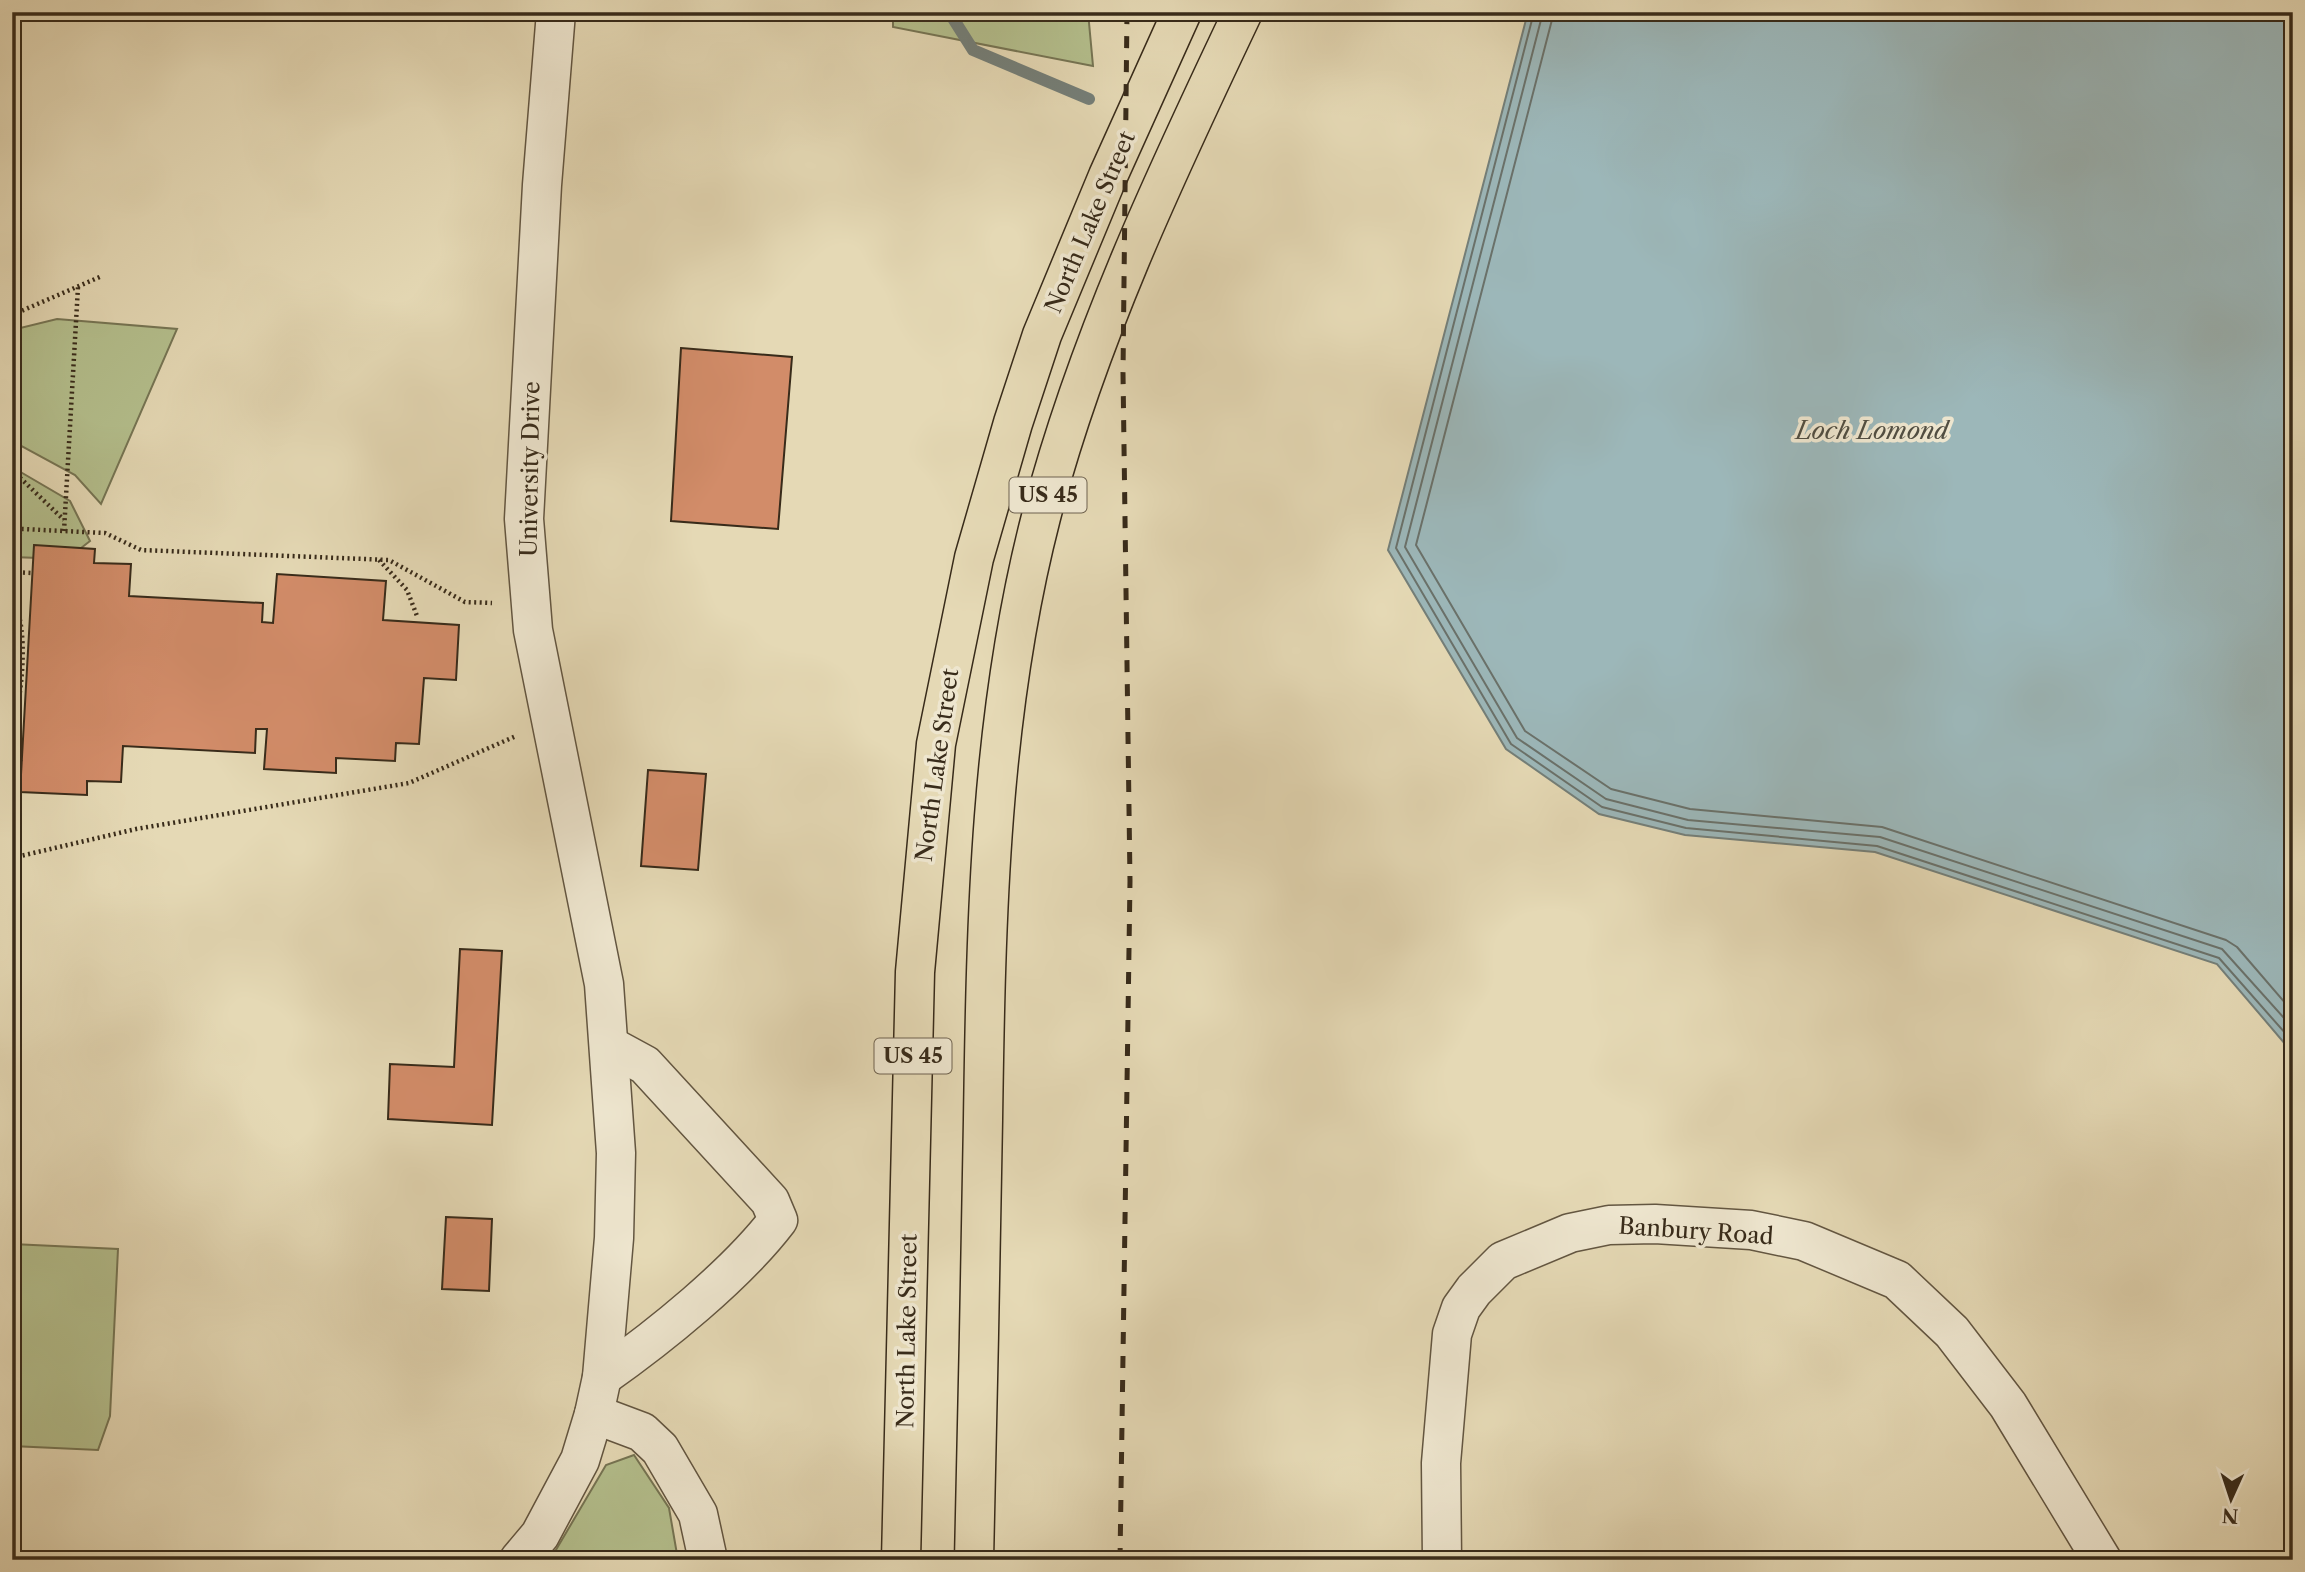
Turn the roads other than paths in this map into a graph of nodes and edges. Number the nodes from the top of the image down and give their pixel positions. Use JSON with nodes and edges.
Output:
{"nodes":[{"id":1,"x":556,"y":12,"type":"edge"},
{"id":2,"x":1182,"y":12,"type":"edge"},
{"id":3,"x":1243,"y":12,"type":"edge"},
{"id":4,"x":610,"y":1046,"type":"junction"},
{"id":5,"x":602,"y":1377,"type":"junction"},
{"id":6,"x":594,"y":1414,"type":"junction"},
{"id":7,"x":519,"y":1560,"type":"edge"},
{"id":8,"x":708,"y":1560,"type":"edge"},
{"id":9,"x":901,"y":1560,"type":"edge"},
{"id":10,"x":974,"y":1560,"type":"edge"},
{"id":11,"x":1442,"y":1560,"type":"edge"},
{"id":12,"x":2102,"y":1560,"type":"edge"}],
"edges":[{"from":1,"to":4,"type":"street","name":"University Drive"},
{"from":2,"to":9,"type":"main road","name":"North Lake Street","number":"US 45"},
{"from":3,"to":10,"type":"main road","number":"US 45"},
{"from":4,"to":5,"type":"street","name":"University Drive"},
{"from":4,"to":5,"type":"street"},
{"from":5,"to":6,"type":"street","name":"University Drive"},
{"from":6,"to":7,"type":"street","name":"University Drive"},
{"from":6,"to":8,"type":"street"},
{"from":11,"to":12,"type":"street","name":"Banbury Road"}]}
